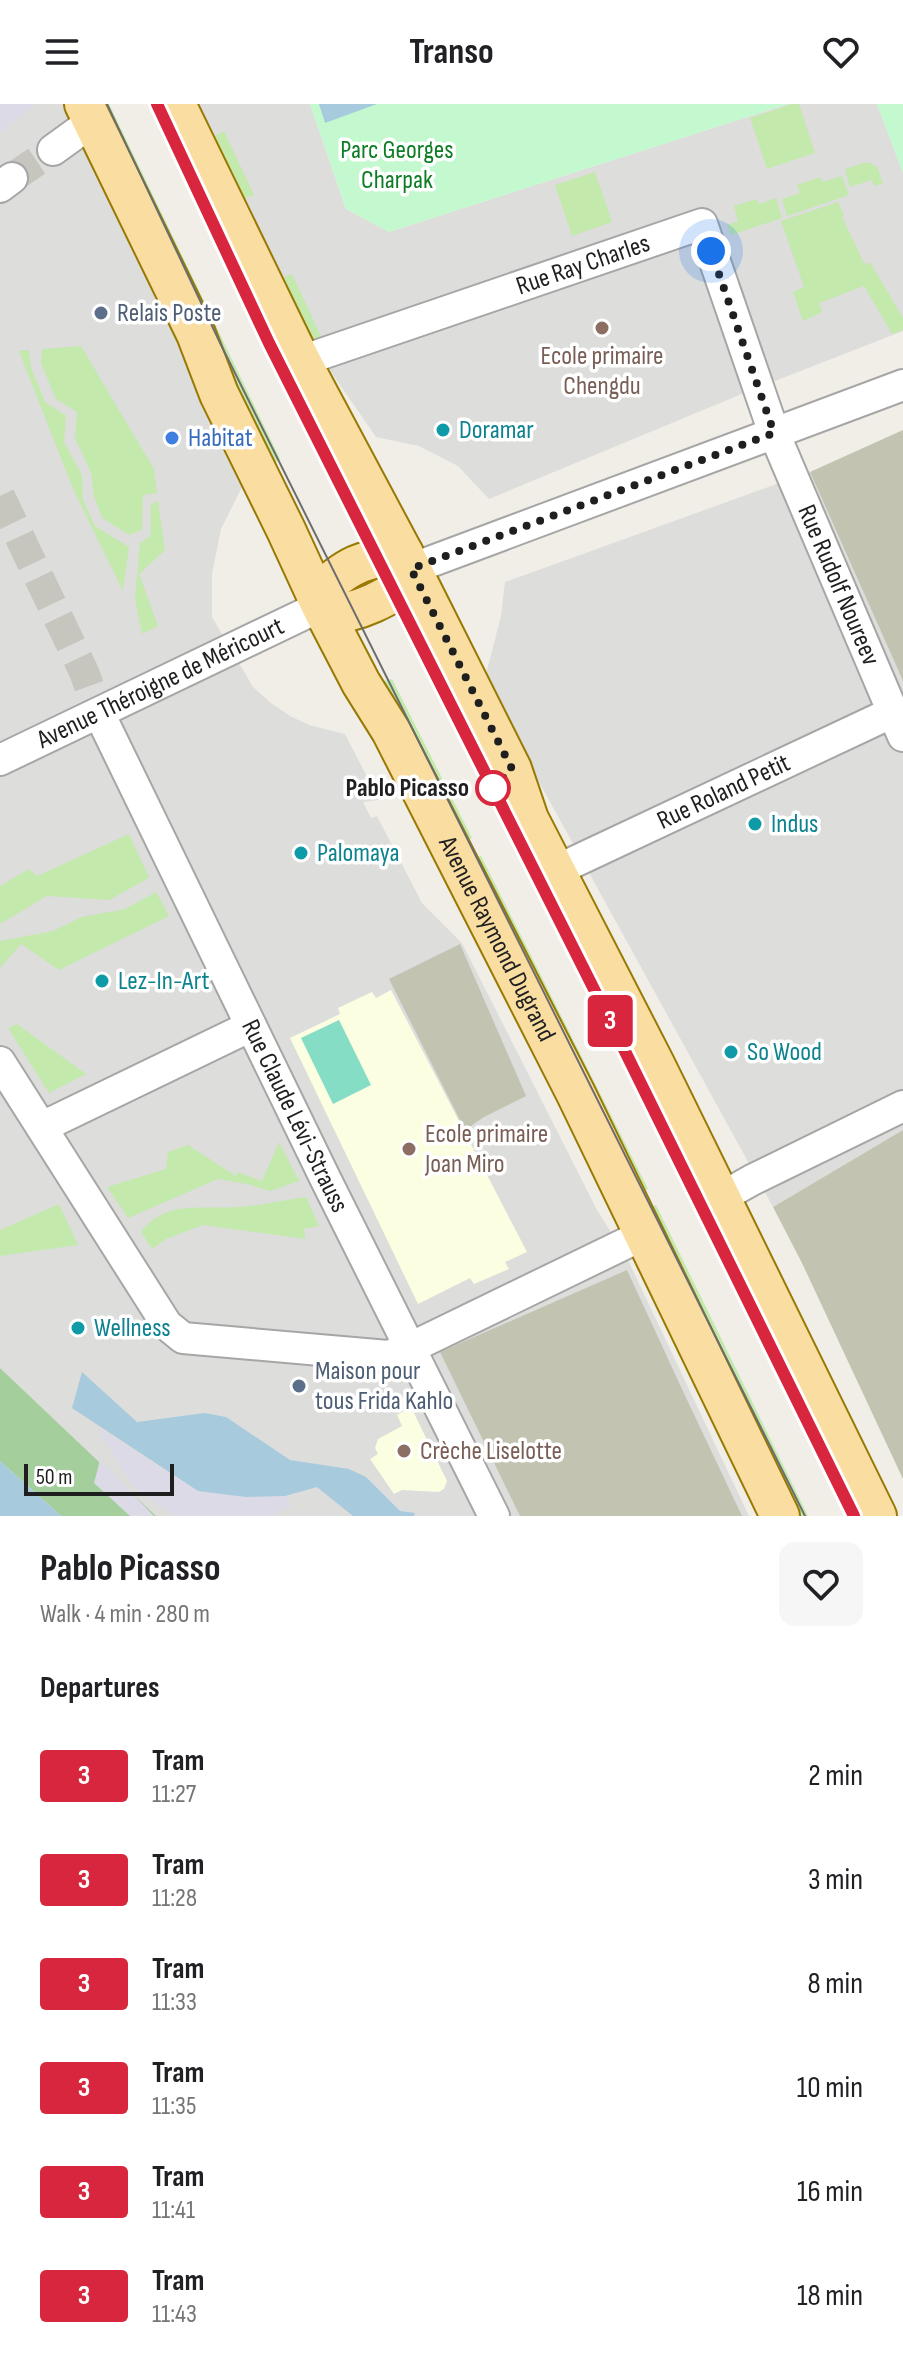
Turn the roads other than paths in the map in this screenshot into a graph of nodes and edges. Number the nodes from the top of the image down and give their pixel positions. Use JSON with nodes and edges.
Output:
{"nodes":[{"id":1,"x":176,"y":104,"type":"edge"},
{"id":2,"x":88,"y":112,"type":"edge"},
{"id":3,"x":53,"y":150,"type":"tunnel mouth"},
{"id":4,"x":301,"y":361,"type":"junction"},
{"id":5,"x":903,"y":385,"type":"edge"},
{"id":6,"x":774,"y":433,"type":"junction"},
{"id":7,"x":410,"y":567,"type":"junction"},
{"id":8,"x":321,"y":605,"type":"junction"},
{"id":9,"x":99,"y":713,"type":"junction"},
{"id":10,"x":897,"y":724,"type":"edge"},
{"id":11,"x":0,"y":760,"type":"edge"},
{"id":12,"x":557,"y":870,"type":"junction"},
{"id":13,"x":251,"y":1026,"type":"junction"},
{"id":14,"x":0,"y":1062,"type":"edge"},
{"id":15,"x":903,"y":1106,"type":"edge"},
{"id":16,"x":42,"y":1127,"type":"junction"},
{"id":17,"x":720,"y":1198,"type":"junction"},
{"id":18,"x":645,"y":1234,"type":"junction"},
{"id":19,"x":410,"y":1348,"type":"junction"},
{"id":20,"x":494,"y":1516,"type":"edge"},
{"id":21,"x":780,"y":1516,"type":"edge"},
{"id":22,"x":877,"y":1516,"type":"edge"}],
"edges":[{"from":1,"to":4,"type":"main road"},
{"from":2,"to":3,"type":"street"},
{"from":2,"to":8,"type":"main road","name":"Avenue Raymond Dugrand"},
{"from":4,"to":6,"type":"street","name":"Rue Ray Charles"},
{"from":4,"to":7,"type":"main road"},
{"from":5,"to":6,"type":"street"},
{"from":6,"to":7,"type":"street"},
{"from":6,"to":10,"type":"street","name":"Rue Rudolf Noureev"},
{"from":7,"to":8,"type":"main road"},
{"from":7,"to":12,"type":"main road"},
{"from":8,"to":9,"type":"street","name":"Avenue Théroigne de Méricourt"},
{"from":8,"to":18,"type":"main road","name":"Avenue Raymond Dugrand"},
{"from":9,"to":11,"type":"street","name":"Avenue Théroigne de Méricourt"},
{"from":9,"to":13,"type":"street","name":"Rue Claude Lévi-Strauss"},
{"from":10,"to":12,"type":"street","name":"Rue Roland Petit"},
{"from":12,"to":17,"type":"main road"},
{"from":13,"to":16,"type":"street"},
{"from":13,"to":19,"type":"street","name":"Rue Claude Lévi-Strauss"},
{"from":14,"to":16,"type":"street"},
{"from":15,"to":17,"type":"street"},
{"from":16,"to":19,"type":"street"},
{"from":17,"to":22,"type":"main road"},
{"from":18,"to":19,"type":"street"},
{"from":18,"to":21,"type":"main road","name":"Avenue Raymond Dugrand"},
{"from":19,"to":20,"type":"street","name":"Rue Claude Lévi-Strauss"}]}
